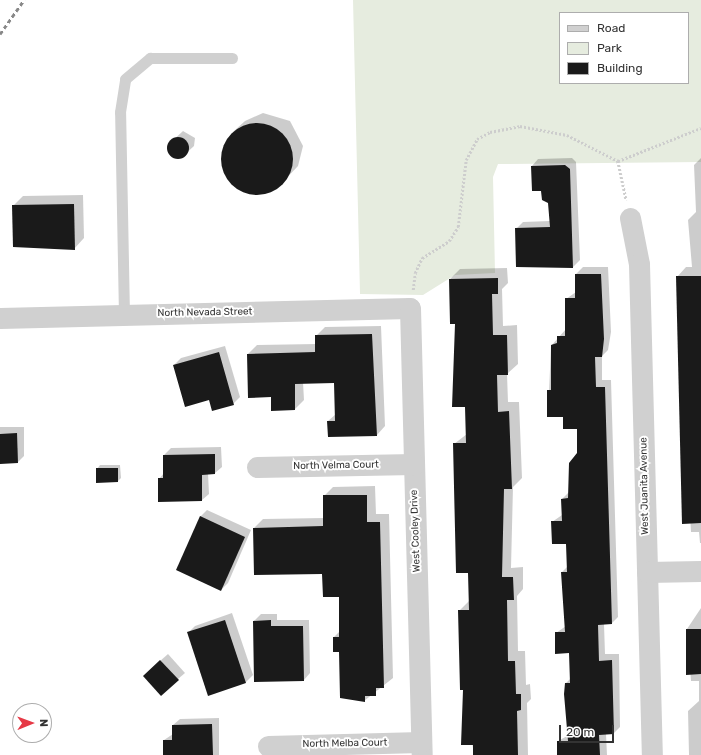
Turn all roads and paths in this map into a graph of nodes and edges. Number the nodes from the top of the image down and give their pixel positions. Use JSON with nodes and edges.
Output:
{"nodes":[{"id":1,"x":232,"y":58,"type":"dead end"},
{"id":2,"x":701,"y":128,"type":"edge"},
{"id":3,"x":618,"y":161,"type":"junction"},
{"id":4,"x":630,"y":218,"type":"joint"},
{"id":5,"x":410,"y":308,"type":"junction"},
{"id":6,"x":124,"y":315,"type":"junction"},
{"id":7,"x":0,"y":318,"type":"edge"},
{"id":8,"x":414,"y":464,"type":"junction"},
{"id":9,"x":257,"y":467,"type":"dead end"},
{"id":10,"x":701,"y":571,"type":"edge"},
{"id":11,"x":647,"y":572,"type":"junction"},
{"id":12,"x":268,"y":746,"type":"dead end"},
{"id":13,"x":422,"y":749,"type":"edge"},
{"id":14,"x":652,"y":755,"type":"edge"}],
"edges":[{"from":1,"to":6,"type":"lane"},
{"from":2,"to":3,"type":"path"},
{"from":3,"to":4,"type":"path"},
{"from":3,"to":5,"type":"path"},
{"from":4,"to":11,"type":"street","name":"West Juanita Avenue"},
{"from":5,"to":6,"type":"street","name":"North Nevada Street"},
{"from":5,"to":8,"type":"street","name":"West Cooley Drive"},
{"from":6,"to":7,"type":"street","name":"North Nevada Street"},
{"from":8,"to":9,"type":"street","name":"North Velma Court"},
{"from":8,"to":13,"type":"street","name":"West Cooley Drive"},
{"from":10,"to":11,"type":"street"},
{"from":11,"to":14,"type":"street","name":"West Juanita Avenue"},
{"from":12,"to":13,"type":"street","name":"North Melba Court"}]}
